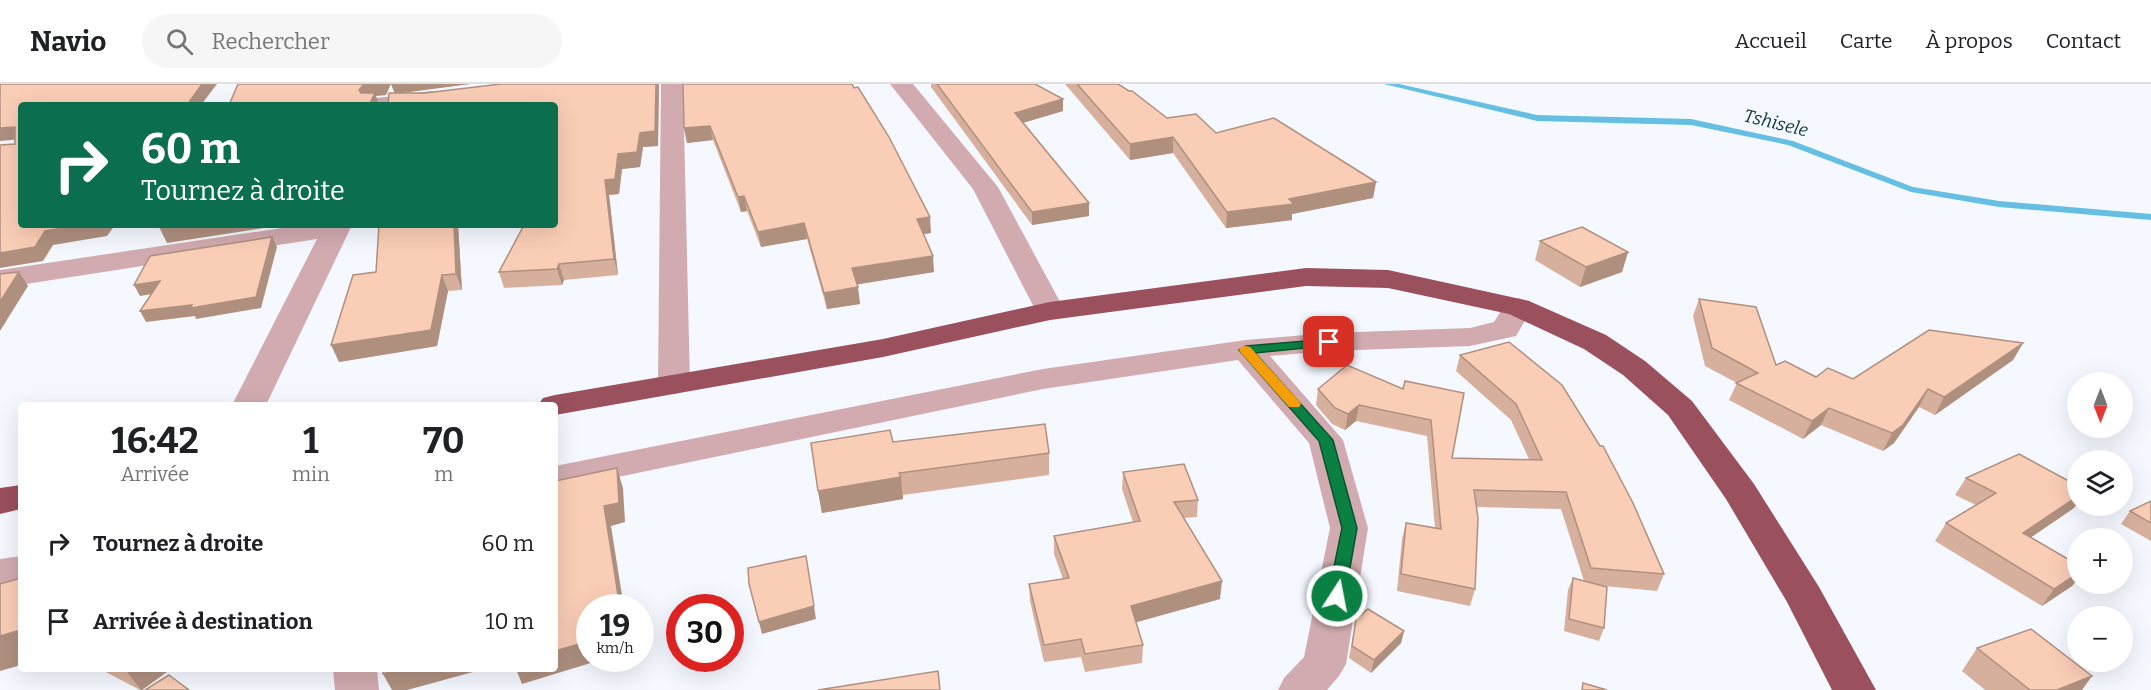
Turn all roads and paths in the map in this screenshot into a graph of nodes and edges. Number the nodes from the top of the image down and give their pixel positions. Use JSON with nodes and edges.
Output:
{"nodes":[{"id":1,"x":672,"y":84,"type":"edge"},
{"id":2,"x":902,"y":84,"type":"edge"},
{"id":3,"x":450,"y":96,"type":"edge"},
{"id":4,"x":405,"y":102,"type":"edge"},
{"id":5,"x":331,"y":228,"type":"edge"},
{"id":6,"x":337,"y":228,"type":"edge"},
{"id":7,"x":0,"y":279,"type":"edge"},
{"id":8,"x":1518,"y":307,"type":"junction"},
{"id":9,"x":1050,"y":311,"type":"junction"},
{"id":10,"x":1246,"y":350,"type":"junction"},
{"id":11,"x":674,"y":384,"type":"junction"},
{"id":12,"x":250,"y":402,"type":"edge"},
{"id":13,"x":558,"y":404,"type":"edge"},
{"id":14,"x":558,"y":477,"type":"edge"},
{"id":15,"x":18,"y":498,"type":"edge"},
{"id":16,"x":0,"y":501,"type":"edge"},
{"id":17,"x":18,"y":570,"type":"edge"},
{"id":18,"x":0,"y":573,"type":"edge"},
{"id":19,"x":355,"y":672,"type":"edge"},
{"id":20,"x":357,"y":690,"type":"edge"},
{"id":21,"x":1300,"y":690,"type":"edge"},
{"id":22,"x":1854,"y":690,"type":"edge"}],
"edges":[{"from":1,"to":11,"type":"street"},
{"from":2,"to":9,"type":"street"},
{"from":3,"to":4,"type":"street"},
{"from":5,"to":7,"type":"street"},
{"from":6,"to":12,"type":"street"},
{"from":8,"to":9,"type":"highway"},
{"from":8,"to":10,"type":"street"},
{"from":8,"to":22,"type":"highway"},
{"from":9,"to":11,"type":"highway"},
{"from":10,"to":14,"type":"street"},
{"from":10,"to":21,"type":"street"},
{"from":11,"to":13,"type":"highway"},
{"from":15,"to":16,"type":"highway"},
{"from":17,"to":18,"type":"street"},
{"from":19,"to":20,"type":"street"}]}
